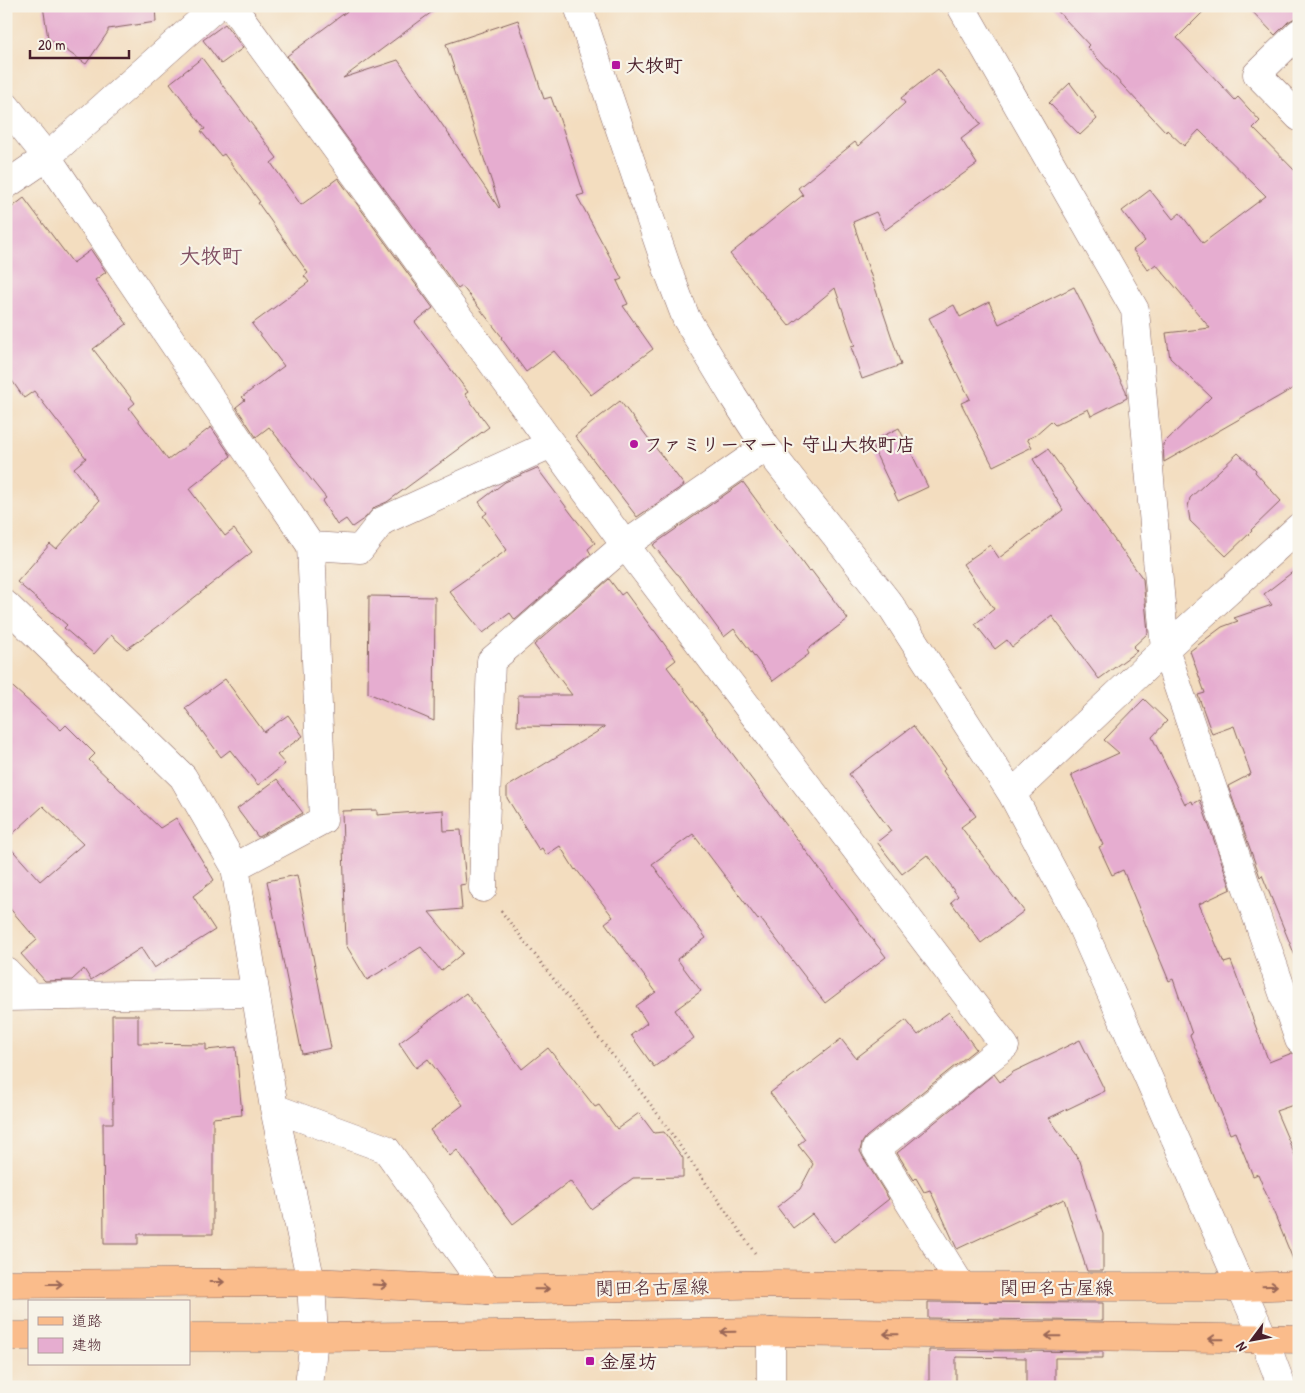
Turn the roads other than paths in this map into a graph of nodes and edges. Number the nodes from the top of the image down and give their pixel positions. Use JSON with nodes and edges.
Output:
{"nodes":[{"id":1,"x":217,"y":6,"type":"edge"},
{"id":2,"x":232,"y":6,"type":"edge"},
{"id":3,"x":578,"y":6,"type":"edge"},
{"id":4,"x":962,"y":8,"type":"dead end"},
{"id":5,"x":1299,"y":34,"type":"edge"},
{"id":6,"x":6,"y":106,"type":"edge"},
{"id":7,"x":1299,"y":117,"type":"edge"},
{"id":8,"x":47,"y":157,"type":"junction"},
{"id":9,"x":6,"y":185,"type":"edge"},
{"id":10,"x":551,"y":444,"type":"junction"},
{"id":11,"x":766,"y":447,"type":"junction"},
{"id":12,"x":1298,"y":530,"type":"edge"},
{"id":13,"x":625,"y":545,"type":"junction"},
{"id":14,"x":311,"y":546,"type":"junction"},
{"id":15,"x":6,"y":605,"type":"edge"},
{"id":16,"x":1165,"y":649,"type":"junction"},
{"id":17,"x":1012,"y":794,"type":"junction"},
{"id":18,"x":235,"y":867,"type":"junction"},
{"id":19,"x":483,"y":888,"type":"road end"},
{"id":20,"x":6,"y":971,"type":"edge"},
{"id":21,"x":255,"y":992,"type":"junction"},
{"id":22,"x":18,"y":996,"type":"edge"},
{"id":23,"x":1299,"y":1040,"type":"edge"},
{"id":24,"x":274,"y":1108,"type":"junction"},
{"id":25,"x":311,"y":1282,"type":"junction"},
{"id":26,"x":6,"y":1284,"type":"edge"},
{"id":27,"x":1299,"y":1285,"type":"edge"},
{"id":28,"x":962,"y":1287,"type":"junction"},
{"id":29,"x":1242,"y":1287,"type":"junction"},
{"id":30,"x":487,"y":1290,"type":"junction"},
{"id":31,"x":771,"y":1332,"type":"junction"},
{"id":32,"x":6,"y":1336,"type":"edge"},
{"id":33,"x":28,"y":1336,"type":"edge"},
{"id":34,"x":190,"y":1337,"type":"edge"},
{"id":35,"x":314,"y":1337,"type":"junction"},
{"id":36,"x":1299,"y":1339,"type":"edge"},
{"id":37,"x":1264,"y":1340,"type":"junction"},
{"id":38,"x":309,"y":1387,"type":"edge"},
{"id":39,"x":771,"y":1387,"type":"edge"},
{"id":40,"x":1282,"y":1387,"type":"edge"}],
"edges":[{"from":1,"to":8,"type":"street"},
{"from":2,"to":10,"type":"street"},
{"from":3,"to":11,"type":"street"},
{"from":4,"to":16,"type":"street"},
{"from":5,"to":7,"type":"street"},
{"from":6,"to":8,"type":"street"},
{"from":8,"to":9,"type":"street"},
{"from":8,"to":14,"type":"street"},
{"from":10,"to":13,"type":"street"},
{"from":10,"to":14,"type":"street"},
{"from":11,"to":13,"type":"street"},
{"from":11,"to":17,"type":"street"},
{"from":12,"to":16,"type":"street"},
{"from":13,"to":19,"type":"street"},
{"from":13,"to":28,"type":"street"},
{"from":14,"to":18,"type":"street"},
{"from":15,"to":18,"type":"street"},
{"from":16,"to":17,"type":"street"},
{"from":16,"to":23,"type":"street"},
{"from":17,"to":29,"type":"street"},
{"from":18,"to":21,"type":"street"},
{"from":20,"to":22,"type":"street"},
{"from":21,"to":22,"type":"street"},
{"from":21,"to":24,"type":"street"},
{"from":24,"to":25,"type":"street"},
{"from":24,"to":30,"type":"street"},
{"from":26,"to":25,"type":"main road","name":"関田名古屋線","one_way":true},
{"from":25,"to":30,"type":"main road","name":"関田名古屋線","one_way":true},
{"from":25,"to":35,"type":"street"},
{"from":29,"to":27,"type":"main road","name":"関田名古屋線","one_way":true},
{"from":28,"to":29,"type":"main road","name":"関田名古屋線"},
{"from":30,"to":28,"type":"main road","name":"関田名古屋線","one_way":true},
{"from":29,"to":37,"type":"street"},
{"from":31,"to":35,"type":"main road","one_way":true},
{"from":37,"to":31,"type":"main road","one_way":true},
{"from":31,"to":39,"type":"street"},
{"from":32,"to":33,"type":"main road"},
{"from":34,"to":35,"type":"main road"},
{"from":35,"to":38,"type":"street"},
{"from":36,"to":37,"type":"main road"},
{"from":37,"to":40,"type":"street"}]}
